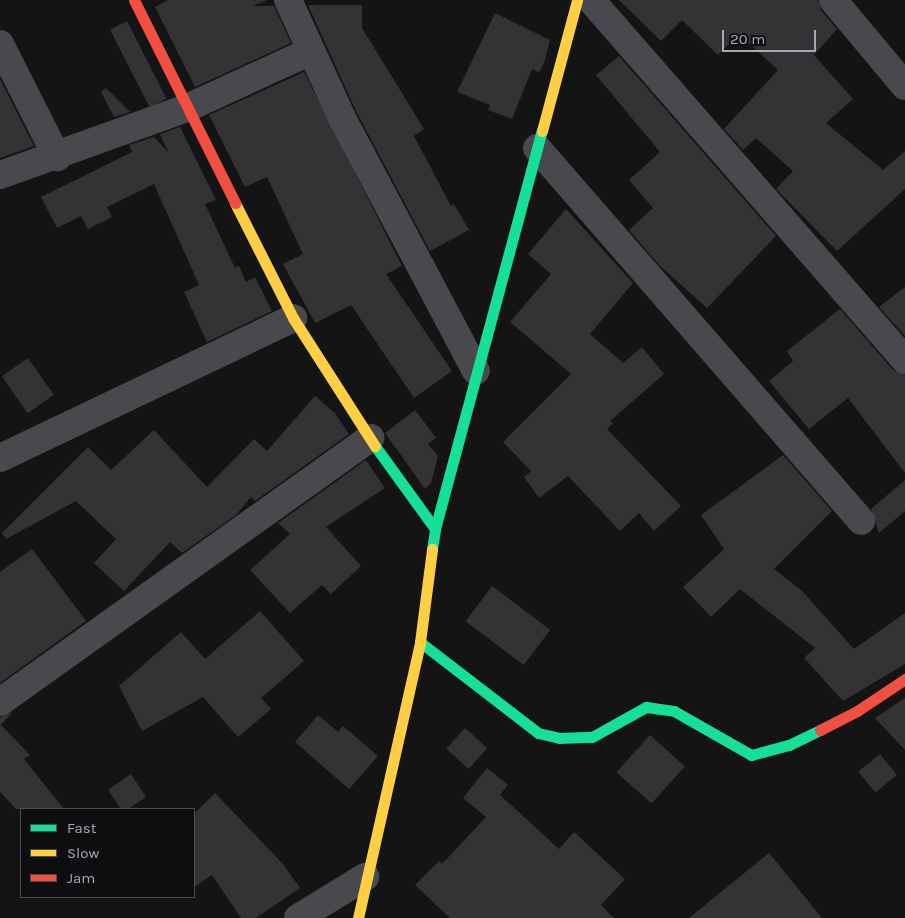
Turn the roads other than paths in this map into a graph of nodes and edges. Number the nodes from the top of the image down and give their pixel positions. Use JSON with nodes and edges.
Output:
{"nodes":[{"id":1,"x":134,"y":0,"type":"edge"},
{"id":2,"x":288,"y":0,"type":"edge"},
{"id":3,"x":577,"y":0,"type":"edge"},
{"id":4,"x":591,"y":0,"type":"edge"},
{"id":5,"x":833,"y":0,"type":"edge"},
{"id":6,"x":0,"y":44,"type":"edge"},
{"id":7,"x":311,"y":51,"type":"junction"},
{"id":8,"x":905,"y":86,"type":"edge"},
{"id":9,"x":187,"y":108,"type":"junction"},
{"id":10,"x":537,"y":148,"type":"junction"},
{"id":11,"x":57,"y":156,"type":"junction"},
{"id":12,"x":0,"y":176,"type":"edge"},
{"id":13,"x":293,"y":318,"type":"junction"},
{"id":14,"x":905,"y":360,"type":"edge"},
{"id":15,"x":476,"y":371,"type":"junction"},
{"id":16,"x":370,"y":438,"type":"junction"},
{"id":17,"x":0,"y":458,"type":"edge"},
{"id":18,"x":861,"y":521,"type":"dead end"},
{"id":19,"x":435,"y":529,"type":"junction"},
{"id":20,"x":420,"y":642,"type":"junction"},
{"id":21,"x":905,"y":679,"type":"edge"},
{"id":22,"x":0,"y":702,"type":"edge"},
{"id":23,"x":365,"y":878,"type":"junction"},
{"id":24,"x":298,"y":918,"type":"edge"},
{"id":25,"x":358,"y":918,"type":"edge"}],
"edges":[{"from":1,"to":9,"type":"street"},
{"from":2,"to":7,"type":"street"},
{"from":3,"to":10,"type":"street"},
{"from":4,"to":14,"type":"street"},
{"from":5,"to":8,"type":"street"},
{"from":6,"to":11,"type":"street"},
{"from":7,"to":9,"type":"street"},
{"from":7,"to":15,"type":"street"},
{"from":9,"to":11,"type":"street"},
{"from":9,"to":13,"type":"street"},
{"from":10,"to":15,"type":"street"},
{"from":10,"to":18,"type":"street"},
{"from":11,"to":12,"type":"street"},
{"from":13,"to":16,"type":"street"},
{"from":13,"to":17,"type":"street"},
{"from":15,"to":19,"type":"street"},
{"from":16,"to":19,"type":"street"},
{"from":16,"to":22,"type":"street"},
{"from":19,"to":20,"type":"street"},
{"from":20,"to":21,"type":"street"},
{"from":20,"to":23,"type":"street"},
{"from":23,"to":24,"type":"street"},
{"from":23,"to":25,"type":"street"}]}
